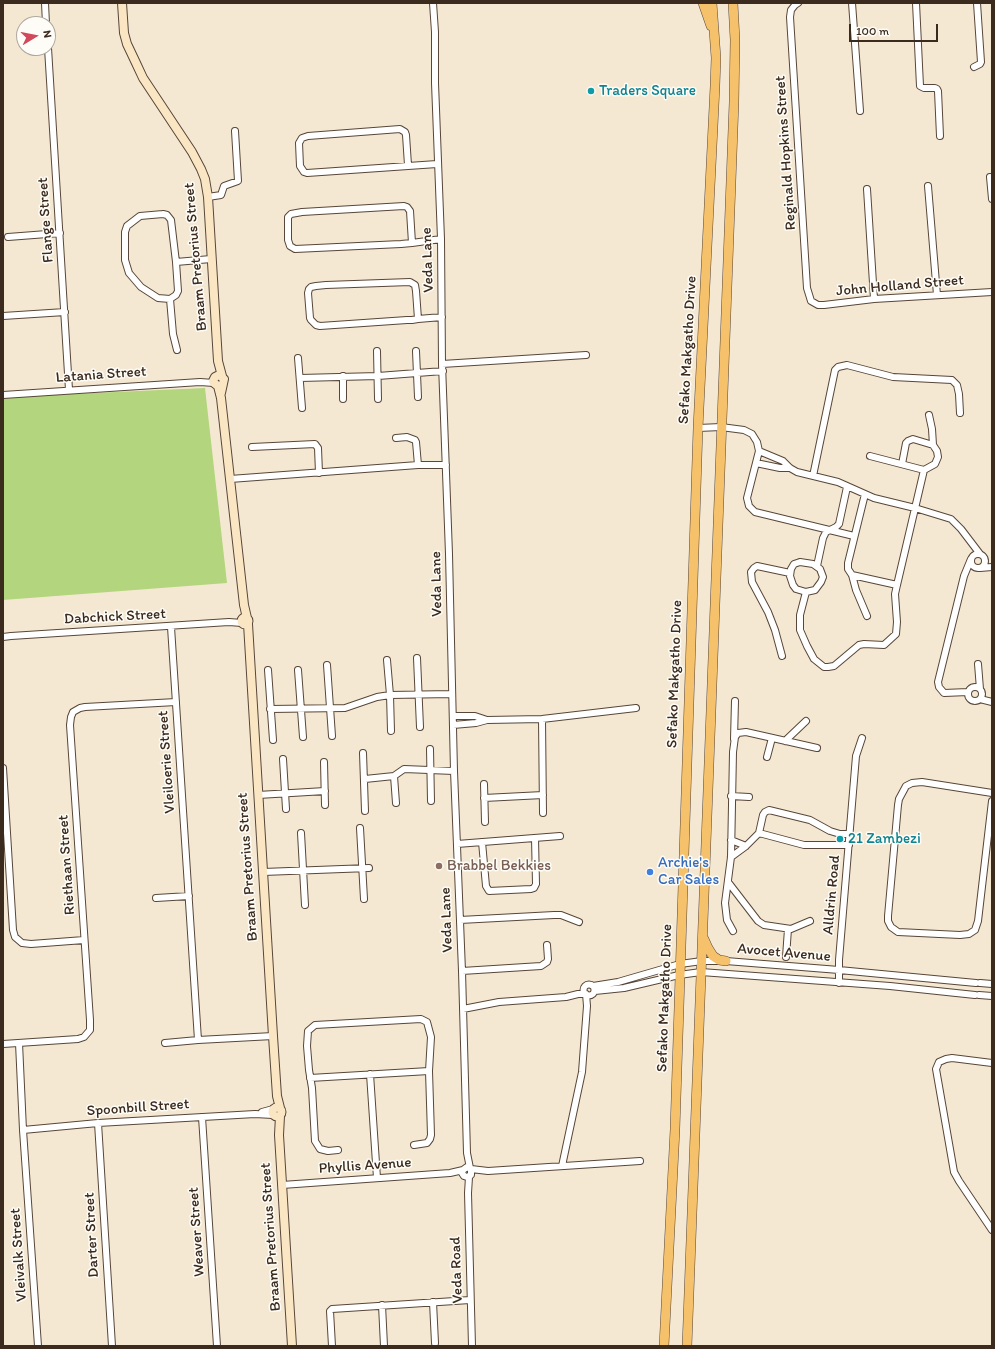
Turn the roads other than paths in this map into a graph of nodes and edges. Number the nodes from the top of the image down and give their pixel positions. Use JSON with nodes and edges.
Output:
{"nodes":[{"id":1,"x":45,"y":3,"type":"edge"},
{"id":2,"x":122,"y":3,"type":"edge"},
{"id":3,"x":435,"y":3,"type":"edge"},
{"id":4,"x":703,"y":3,"type":"edge"},
{"id":5,"x":712,"y":3,"type":"edge"},
{"id":6,"x":733,"y":3,"type":"edge"},
{"id":7,"x":852,"y":3,"type":"edge"},
{"id":8,"x":916,"y":3,"type":"edge"},
{"id":9,"x":977,"y":3,"type":"edge"},
{"id":10,"x":797,"y":4,"type":"edge"},
{"id":11,"x":46,"y":16,"type":"edge"},
{"id":12,"x":715,"y":37,"type":"junction"},
{"id":13,"x":49,"y":56,"type":"edge"},
{"id":14,"x":974,"y":67,"type":"dead end"},
{"id":15,"x":860,"y":111,"type":"dead end"},
{"id":16,"x":235,"y":131,"type":"dead end"},
{"id":17,"x":940,"y":136,"type":"dead end"},
{"id":18,"x":437,"y":164,"type":"junction"},
{"id":19,"x":408,"y":165,"type":"junction"},
{"id":20,"x":990,"y":178,"type":"dead end"},
{"id":21,"x":928,"y":186,"type":"dead end"},
{"id":22,"x":867,"y":190,"type":"dead end"},
{"id":23,"x":208,"y":197,"type":"junction"},
{"id":24,"x":992,"y":199,"type":"edge"},
{"id":25,"x":60,"y":233,"type":"junction"},
{"id":26,"x":8,"y":237,"type":"dead end"},
{"id":27,"x":441,"y":240,"type":"junction"},
{"id":28,"x":412,"y":242,"type":"junction"},
{"id":29,"x":211,"y":259,"type":"junction"},
{"id":30,"x":176,"y":262,"type":"junction"},
{"id":31,"x":992,"y":292,"type":"edge"},
{"id":32,"x":937,"y":295,"type":"junction"},
{"id":33,"x":170,"y":299,"type":"junction"},
{"id":34,"x":874,"y":299,"type":"junction"},
{"id":35,"x":811,"y":301,"type":"joint"},
{"id":36,"x":65,"y":312,"type":"junction"},
{"id":37,"x":3,"y":316,"type":"edge"},
{"id":38,"x":442,"y":317,"type":"junction"},
{"id":39,"x":418,"y":319,"type":"junction"},
{"id":40,"x":177,"y":350,"type":"dead end"},
{"id":41,"x":377,"y":351,"type":"dead end"},
{"id":42,"x":416,"y":351,"type":"dead end"},
{"id":43,"x":586,"y":355,"type":"dead end"},
{"id":44,"x":298,"y":358,"type":"dead end"},
{"id":45,"x":442,"y":364,"type":"junction"},
{"id":46,"x":443,"y":371,"type":"junction"},
{"id":47,"x":417,"y":373,"type":"junction"},
{"id":48,"x":343,"y":376,"type":"junction"},
{"id":49,"x":378,"y":376,"type":"junction"},
{"id":50,"x":300,"y":378,"type":"junction"},
{"id":51,"x":218,"y":381,"type":"junction"},
{"id":52,"x":69,"y":390,"type":"junction"},
{"id":53,"x":3,"y":395,"type":"edge"},
{"id":54,"x":418,"y":396,"type":"dead end"},
{"id":55,"x":343,"y":399,"type":"dead end"},
{"id":56,"x":378,"y":399,"type":"dead end"},
{"id":57,"x":302,"y":408,"type":"dead end"},
{"id":58,"x":960,"y":413,"type":"dead end"},
{"id":59,"x":929,"y":415,"type":"dead end"},
{"id":60,"x":721,"y":427,"type":"junction"},
{"id":61,"x":698,"y":428,"type":"junction"},
{"id":62,"x":396,"y":438,"type":"dead end"},
{"id":63,"x":933,"y":445,"type":"junction"},
{"id":64,"x":252,"y":447,"type":"dead end"},
{"id":65,"x":759,"y":451,"type":"junction"},
{"id":66,"x":870,"y":456,"type":"dead end"},
{"id":67,"x":756,"y":463,"type":"junction"},
{"id":68,"x":902,"y":464,"type":"junction"},
{"id":69,"x":418,"y":465,"type":"junction"},
{"id":70,"x":446,"y":465,"type":"junction"},
{"id":71,"x":790,"y":468,"type":"junction"},
{"id":72,"x":924,"y":470,"type":"junction"},
{"id":73,"x":319,"y":473,"type":"junction"},
{"id":74,"x":813,"y":476,"type":"junction"},
{"id":75,"x":230,"y":479,"type":"junction"},
{"id":76,"x":847,"y":487,"type":"junction"},
{"id":77,"x":865,"y":494,"type":"junction"},
{"id":78,"x":915,"y":508,"type":"junction"},
{"id":79,"x":830,"y":530,"type":"junction"},
{"id":80,"x":854,"y":536,"type":"junction"},
{"id":81,"x":975,"y":556,"type":"junction"},
{"id":82,"x":985,"y":561,"type":"junction"},
{"id":83,"x":817,"y":566,"type":"junction"},
{"id":84,"x":992,"y":566,"type":"edge"},
{"id":85,"x":978,"y":567,"type":"junction"},
{"id":86,"x":966,"y":571,"type":"junction"},
{"id":87,"x":790,"y":573,"type":"junction"},
{"id":88,"x":852,"y":575,"type":"junction"},
{"id":89,"x":897,"y":585,"type":"junction"},
{"id":90,"x":806,"y":592,"type":"junction"},
{"id":91,"x":867,"y":616,"type":"dead end"},
{"id":92,"x":245,"y":621,"type":"junction"},
{"id":93,"x":171,"y":627,"type":"junction"},
{"id":94,"x":3,"y":637,"type":"edge"},
{"id":95,"x":782,"y":656,"type":"dead end"},
{"id":96,"x":417,"y":658,"type":"dead end"},
{"id":97,"x":387,"y":660,"type":"dead end"},
{"id":98,"x":978,"y":664,"type":"dead end"},
{"id":99,"x":327,"y":665,"type":"dead end"},
{"id":100,"x":268,"y":670,"type":"dead end"},
{"id":101,"x":298,"y":670,"type":"dead end"},
{"id":102,"x":980,"y":689,"type":"junction"},
{"id":103,"x":968,"y":692,"type":"junction"},
{"id":104,"x":452,"y":694,"type":"junction"},
{"id":105,"x":390,"y":695,"type":"junction"},
{"id":106,"x":419,"y":695,"type":"junction"},
{"id":107,"x":980,"y":699,"type":"junction"},
{"id":108,"x":734,"y":701,"type":"dead end"},
{"id":109,"x":176,"y":702,"type":"junction"},
{"id":110,"x":992,"y":702,"type":"edge"},
{"id":111,"x":330,"y":708,"type":"junction"},
{"id":112,"x":636,"y":708,"type":"dead end"},
{"id":113,"x":270,"y":709,"type":"junction"},
{"id":114,"x":300,"y":709,"type":"junction"},
{"id":115,"x":453,"y":716,"type":"junction"},
{"id":116,"x":542,"y":719,"type":"junction"},
{"id":117,"x":487,"y":720,"type":"junction"},
{"id":118,"x":806,"y":721,"type":"dead end"},
{"id":119,"x":453,"y":725,"type":"junction"},
{"id":120,"x":420,"y":727,"type":"dead end"},
{"id":121,"x":391,"y":731,"type":"dead end"},
{"id":122,"x":332,"y":736,"type":"dead end"},
{"id":123,"x":303,"y":737,"type":"dead end"},
{"id":124,"x":772,"y":738,"type":"junction"},
{"id":125,"x":862,"y":738,"type":"dead end"},
{"id":126,"x":273,"y":740,"type":"dead end"},
{"id":127,"x":785,"y":741,"type":"junction"},
{"id":128,"x":734,"y":742,"type":"junction"},
{"id":129,"x":817,"y":748,"type":"dead end"},
{"id":130,"x":430,"y":749,"type":"dead end"},
{"id":131,"x":363,"y":753,"type":"dead end"},
{"id":132,"x":767,"y":757,"type":"dead end"},
{"id":133,"x":283,"y":759,"type":"dead end"},
{"id":134,"x":324,"y":762,"type":"dead end"},
{"id":135,"x":3,"y":768,"type":"edge"},
{"id":136,"x":430,"y":771,"type":"junction"},
{"id":137,"x":454,"y":771,"type":"junction"},
{"id":138,"x":394,"y":776,"type":"junction"},
{"id":139,"x":365,"y":779,"type":"junction"},
{"id":140,"x":484,"y":784,"type":"dead end"},
{"id":141,"x":324,"y":791,"type":"junction"},
{"id":142,"x":992,"y":793,"type":"edge"},
{"id":143,"x":286,"y":794,"type":"junction"},
{"id":144,"x":258,"y":795,"type":"junction"},
{"id":145,"x":543,"y":795,"type":"junction"},
{"id":146,"x":731,"y":796,"type":"junction"},
{"id":147,"x":749,"y":797,"type":"dead end"},
{"id":148,"x":484,"y":798,"type":"junction"},
{"id":149,"x":431,"y":801,"type":"dead end"},
{"id":150,"x":992,"y":801,"type":"edge"},
{"id":151,"x":396,"y":803,"type":"dead end"},
{"id":152,"x":325,"y":804,"type":"dead end"},
{"id":153,"x":286,"y":809,"type":"dead end"},
{"id":154,"x":365,"y":811,"type":"dead end"},
{"id":155,"x":543,"y":813,"type":"dead end"},
{"id":156,"x":486,"y":822,"type":"dead end"},
{"id":157,"x":360,"y":828,"type":"dead end"},
{"id":158,"x":301,"y":833,"type":"dead end"},
{"id":159,"x":759,"y":834,"type":"junction"},
{"id":160,"x":849,"y":834,"type":"junction"},
{"id":161,"x":560,"y":836,"type":"dead end"},
{"id":162,"x":535,"y":838,"type":"junction"},
{"id":163,"x":731,"y":840,"type":"junction"},
{"id":164,"x":482,"y":842,"type":"junction"},
{"id":165,"x":457,"y":844,"type":"junction"},
{"id":166,"x":848,"y":845,"type":"junction"},
{"id":167,"x":746,"y":846,"type":"junction"},
{"id":168,"x":731,"y":857,"type":"junction"},
{"id":169,"x":369,"y":868,"type":"dead end"},
{"id":170,"x":362,"y":869,"type":"junction"},
{"id":171,"x":303,"y":871,"type":"junction"},
{"id":172,"x":263,"y":872,"type":"junction"},
{"id":173,"x":728,"y":882,"type":"junction"},
{"id":174,"x":189,"y":896,"type":"junction"},
{"id":175,"x":156,"y":898,"type":"dead end"},
{"id":176,"x":364,"y":899,"type":"dead end"},
{"id":177,"x":305,"y":905,"type":"dead end"},
{"id":178,"x":460,"y":920,"type":"junction"},
{"id":179,"x":579,"y":922,"type":"dead end"},
{"id":180,"x":810,"y":922,"type":"dead end"},
{"id":181,"x":702,"y":928,"type":"junction"},
{"id":182,"x":788,"y":929,"type":"junction"},
{"id":183,"x":733,"y":931,"type":"dead end"},
{"id":184,"x":84,"y":940,"type":"junction"},
{"id":185,"x":547,"y":945,"type":"dead end"},
{"id":186,"x":786,"y":957,"type":"dead end"},
{"id":187,"x":702,"y":961,"type":"junction"},
{"id":188,"x":726,"y":961,"type":"junction"},
{"id":189,"x":680,"y":964,"type":"junction"},
{"id":190,"x":839,"y":970,"type":"junction"},
{"id":191,"x":462,"y":971,"type":"junction"},
{"id":192,"x":701,"y":972,"type":"junction"},
{"id":193,"x":679,"y":975,"type":"junction"},
{"id":194,"x":839,"y":983,"type":"junction"},
{"id":195,"x":992,"y":984,"type":"edge"},
{"id":196,"x":588,"y":992,"type":"junction"},
{"id":197,"x":992,"y":996,"type":"edge"},
{"id":198,"x":463,"y":1009,"type":"junction"},
{"id":199,"x":273,"y":1036,"type":"junction"},
{"id":200,"x":198,"y":1040,"type":"junction"},
{"id":201,"x":19,"y":1043,"type":"junction"},
{"id":202,"x":166,"y":1043,"type":"dead end"},
{"id":203,"x":3,"y":1044,"type":"edge"},
{"id":204,"x":992,"y":1063,"type":"edge"},
{"id":205,"x":429,"y":1070,"type":"junction"},
{"id":206,"x":370,"y":1074,"type":"junction"},
{"id":207,"x":310,"y":1078,"type":"junction"},
{"id":208,"x":276,"y":1112,"type":"junction"},
{"id":209,"x":202,"y":1117,"type":"junction"},
{"id":210,"x":98,"y":1123,"type":"junction"},
{"id":211,"x":24,"y":1130,"type":"junction"},
{"id":212,"x":414,"y":1145,"type":"dead end"},
{"id":213,"x":338,"y":1150,"type":"dead end"},
{"id":214,"x":467,"y":1152,"type":"joint"},
{"id":215,"x":640,"y":1161,"type":"dead end"},
{"id":216,"x":562,"y":1166,"type":"junction"},
{"id":217,"x":467,"y":1172,"type":"junction"},
{"id":218,"x":377,"y":1178,"type":"junction"},
{"id":219,"x":282,"y":1185,"type":"junction"},
{"id":220,"x":992,"y":1230,"type":"edge"},
{"id":221,"x":470,"y":1300,"type":"junction"},
{"id":222,"x":433,"y":1302,"type":"junction"},
{"id":223,"x":382,"y":1305,"type":"junction"},
{"id":224,"x":435,"y":1343,"type":"dead end"},
{"id":225,"x":38,"y":1346,"type":"edge"},
{"id":226,"x":112,"y":1346,"type":"edge"},
{"id":227,"x":218,"y":1346,"type":"edge"},
{"id":228,"x":292,"y":1346,"type":"edge"},
{"id":229,"x":332,"y":1346,"type":"edge"},
{"id":230,"x":384,"y":1346,"type":"edge"},
{"id":231,"x":472,"y":1346,"type":"edge"},
{"id":232,"x":664,"y":1346,"type":"edge"},
{"id":233,"x":687,"y":1346,"type":"edge"}],
"edges":[{"from":1,"to":11,"type":"street"},
{"from":2,"to":23,"type":"street","name":"Braam Pretorius Street"},
{"from":3,"to":18,"type":"street","name":"Veda Lane"},
{"from":4,"to":12,"type":"main road"},
{"from":5,"to":12,"type":"main road","name":"Sefako Makgatho Drive"},
{"from":6,"to":60,"type":"main road"},
{"from":7,"to":15,"type":"street"},
{"from":8,"to":17,"type":"street"},
{"from":9,"to":14,"type":"street"},
{"from":10,"to":35,"type":"street","name":"Reginald Hopkins Street"},
{"from":12,"to":61,"type":"main road","name":"Sefako Makgatho Drive"},
{"from":13,"to":25,"type":"street","name":"Flange Street"},
{"from":16,"to":23,"type":"street"},
{"from":18,"to":19,"type":"street"},
{"from":18,"to":27,"type":"street","name":"Veda Lane"},
{"from":19,"to":19,"type":"street"},
{"from":20,"to":24,"type":"street"},
{"from":21,"to":32,"type":"street"},
{"from":22,"to":34,"type":"street"},
{"from":23,"to":29,"type":"street","name":"Braam Pretorius Street"},
{"from":25,"to":26,"type":"street"},
{"from":25,"to":36,"type":"street","name":"Flange Street"},
{"from":27,"to":28,"type":"street"},
{"from":27,"to":38,"type":"street","name":"Veda Lane"},
{"from":28,"to":28,"type":"street"},
{"from":29,"to":30,"type":"street"},
{"from":29,"to":51,"type":"street","name":"Braam Pretorius Street"},
{"from":30,"to":33,"type":"street"},
{"from":30,"to":33,"type":"street"},
{"from":31,"to":32,"type":"street","name":"John Holland Street"},
{"from":32,"to":34,"type":"street","name":"John Holland Street"},
{"from":33,"to":40,"type":"street"},
{"from":34,"to":35,"type":"street","name":"John Holland Street"},
{"from":36,"to":37,"type":"street"},
{"from":36,"to":52,"type":"street","name":"Flange Street"},
{"from":38,"to":39,"type":"street"},
{"from":38,"to":45,"type":"street","name":"Veda Lane"},
{"from":39,"to":39,"type":"street"},
{"from":41,"to":49,"type":"street"},
{"from":42,"to":47,"type":"street"},
{"from":43,"to":45,"type":"street"},
{"from":44,"to":50,"type":"street"},
{"from":45,"to":46,"type":"street","name":"Veda Lane"},
{"from":46,"to":47,"type":"street"},
{"from":46,"to":70,"type":"street","name":"Veda Lane"},
{"from":47,"to":49,"type":"street"},
{"from":47,"to":54,"type":"street"},
{"from":48,"to":49,"type":"street"},
{"from":48,"to":50,"type":"street"},
{"from":48,"to":55,"type":"street"},
{"from":49,"to":56,"type":"street"},
{"from":50,"to":57,"type":"street"},
{"from":51,"to":52,"type":"street","name":"Latania Street"},
{"from":51,"to":75,"type":"street","name":"Braam Pretorius Street"},
{"from":52,"to":53,"type":"street","name":"Latania Street"},
{"from":58,"to":74,"type":"street"},
{"from":59,"to":63,"type":"street"},
{"from":60,"to":61,"type":"street"},
{"from":60,"to":65,"type":"street"},
{"from":60,"to":181,"type":"main road"},
{"from":61,"to":189,"type":"main road","name":"Sefako Makgatho Drive"},
{"from":62,"to":69,"type":"street"},
{"from":63,"to":68,"type":"street"},
{"from":63,"to":72,"type":"street"},
{"from":64,"to":73,"type":"street"},
{"from":65,"to":67,"type":"street"},
{"from":65,"to":71,"type":"street"},
{"from":66,"to":68,"type":"street"},
{"from":67,"to":71,"type":"street"},
{"from":67,"to":79,"type":"street"},
{"from":68,"to":72,"type":"street"},
{"from":69,"to":70,"type":"street"},
{"from":69,"to":73,"type":"street"},
{"from":70,"to":104,"type":"street","name":"Veda Lane"},
{"from":71,"to":74,"type":"street"},
{"from":72,"to":78,"type":"street"},
{"from":73,"to":75,"type":"street"},
{"from":74,"to":76,"type":"street"},
{"from":75,"to":92,"type":"street","name":"Braam Pretorius Street"},
{"from":76,"to":77,"type":"street"},
{"from":76,"to":79,"type":"street"},
{"from":77,"to":78,"type":"street"},
{"from":77,"to":80,"type":"street"},
{"from":78,"to":81,"type":"street"},
{"from":78,"to":89,"type":"street"},
{"from":79,"to":80,"type":"street"},
{"from":79,"to":83,"type":"street"},
{"from":80,"to":88,"type":"street"},
{"from":81,"to":82,"type":"street"},
{"from":81,"to":85,"type":"street"},
{"from":81,"to":86,"type":"street"},
{"from":82,"to":84,"type":"street"},
{"from":82,"to":85,"type":"street"},
{"from":83,"to":87,"type":"street"},
{"from":83,"to":90,"type":"street"},
{"from":84,"to":85,"type":"street"},
{"from":85,"to":86,"type":"street"},
{"from":86,"to":103,"type":"street"},
{"from":87,"to":90,"type":"street"},
{"from":87,"to":95,"type":"street"},
{"from":88,"to":89,"type":"street"},
{"from":88,"to":91,"type":"street"},
{"from":89,"to":90,"type":"street"},
{"from":92,"to":93,"type":"street","name":"Dabchick Street"},
{"from":92,"to":144,"type":"street","name":"Braam Pretorius Street"},
{"from":93,"to":94,"type":"street","name":"Dabchick Street"},
{"from":93,"to":109,"type":"street","name":"Vleiloerie Street"},
{"from":96,"to":106,"type":"street"},
{"from":97,"to":105,"type":"street"},
{"from":98,"to":102,"type":"street"},
{"from":99,"to":111,"type":"street"},
{"from":100,"to":113,"type":"street"},
{"from":101,"to":114,"type":"street"},
{"from":102,"to":103,"type":"street"},
{"from":102,"to":107,"type":"street"},
{"from":103,"to":107,"type":"street"},
{"from":104,"to":106,"type":"street"},
{"from":104,"to":115,"type":"street","name":"Veda Lane"},
{"from":105,"to":106,"type":"street"},
{"from":105,"to":111,"type":"street"},
{"from":105,"to":121,"type":"street"},
{"from":106,"to":120,"type":"street"},
{"from":107,"to":110,"type":"street"},
{"from":108,"to":128,"type":"street"},
{"from":109,"to":174,"type":"street","name":"Vleiloerie Street"},
{"from":109,"to":184,"type":"street","name":"Riethaan Street"},
{"from":111,"to":114,"type":"street"},
{"from":111,"to":122,"type":"street"},
{"from":112,"to":116,"type":"street"},
{"from":113,"to":114,"type":"street"},
{"from":113,"to":126,"type":"street"},
{"from":114,"to":123,"type":"street"},
{"from":115,"to":117,"type":"street"},
{"from":115,"to":119,"type":"street","name":"Veda Lane"},
{"from":116,"to":117,"type":"street"},
{"from":116,"to":145,"type":"street"},
{"from":117,"to":119,"type":"street"},
{"from":118,"to":127,"type":"street"},
{"from":119,"to":137,"type":"street","name":"Veda Lane"},
{"from":124,"to":127,"type":"street"},
{"from":124,"to":128,"type":"street"},
{"from":124,"to":132,"type":"street"},
{"from":125,"to":160,"type":"street","name":"Alldrin Road"},
{"from":127,"to":129,"type":"street"},
{"from":128,"to":146,"type":"street"},
{"from":130,"to":136,"type":"street"},
{"from":131,"to":139,"type":"street"},
{"from":133,"to":143,"type":"street"},
{"from":134,"to":141,"type":"street"},
{"from":135,"to":184,"type":"street"},
{"from":136,"to":137,"type":"street"},
{"from":136,"to":138,"type":"street"},
{"from":136,"to":149,"type":"street"},
{"from":137,"to":165,"type":"street","name":"Veda Lane"},
{"from":138,"to":139,"type":"street"},
{"from":138,"to":151,"type":"street"},
{"from":139,"to":154,"type":"street"},
{"from":140,"to":148,"type":"street"},
{"from":141,"to":143,"type":"street"},
{"from":141,"to":152,"type":"street"},
{"from":142,"to":150,"type":"street"},
{"from":143,"to":144,"type":"street"},
{"from":143,"to":153,"type":"street"},
{"from":144,"to":172,"type":"street","name":"Braam Pretorius Street"},
{"from":145,"to":148,"type":"street"},
{"from":145,"to":155,"type":"street"},
{"from":146,"to":147,"type":"street"},
{"from":146,"to":163,"type":"street"},
{"from":148,"to":156,"type":"street"},
{"from":157,"to":170,"type":"street"},
{"from":158,"to":171,"type":"street"},
{"from":159,"to":160,"type":"street"},
{"from":159,"to":166,"type":"street"},
{"from":159,"to":167,"type":"street"},
{"from":160,"to":166,"type":"street","name":"Alldrin Road"},
{"from":161,"to":162,"type":"street"},
{"from":162,"to":164,"type":"street"},
{"from":162,"to":164,"type":"street"},
{"from":163,"to":167,"type":"street"},
{"from":163,"to":168,"type":"street"},
{"from":164,"to":165,"type":"street"},
{"from":165,"to":178,"type":"street","name":"Veda Lane"},
{"from":166,"to":190,"type":"street","name":"Alldrin Road"},
{"from":167,"to":168,"type":"street"},
{"from":168,"to":173,"type":"street"},
{"from":169,"to":170,"type":"street"},
{"from":170,"to":171,"type":"street"},
{"from":170,"to":176,"type":"street"},
{"from":171,"to":172,"type":"street"},
{"from":171,"to":177,"type":"street"},
{"from":172,"to":199,"type":"street","name":"Braam Pretorius Street"},
{"from":173,"to":182,"type":"street"},
{"from":173,"to":183,"type":"street"},
{"from":174,"to":175,"type":"street"},
{"from":174,"to":200,"type":"street","name":"Vleiloerie Street"},
{"from":178,"to":179,"type":"street"},
{"from":178,"to":191,"type":"street","name":"Veda Lane"},
{"from":180,"to":182,"type":"street"},
{"from":181,"to":187,"type":"main road"},
{"from":181,"to":188,"type":"main road"},
{"from":182,"to":186,"type":"street"},
{"from":184,"to":201,"type":"street","name":"Riethaan Street"},
{"from":185,"to":191,"type":"street"},
{"from":187,"to":188,"type":"street","name":"Avocet Avenue"},
{"from":187,"to":189,"type":"street","name":"Avocet Avenue"},
{"from":187,"to":192,"type":"main road"},
{"from":188,"to":190,"type":"street","name":"Avocet Avenue"},
{"from":189,"to":193,"type":"main road","name":"Sefako Makgatho Drive"},
{"from":189,"to":196,"type":"street","name":"Avocet Avenue"},
{"from":190,"to":194,"type":"street","name":"Alldrin Road"},
{"from":190,"to":195,"type":"street","name":"Avocet Avenue"},
{"from":191,"to":198,"type":"street","name":"Veda Lane"},
{"from":192,"to":193,"type":"street","name":"Avocet Avenue"},
{"from":192,"to":194,"type":"street","name":"Avocet Avenue"},
{"from":192,"to":233,"type":"main road"},
{"from":193,"to":196,"type":"street","name":"Avocet Avenue"},
{"from":193,"to":232,"type":"main road","name":"Sefako Makgatho Drive"},
{"from":194,"to":197,"type":"street","name":"Avocet Avenue"},
{"from":196,"to":198,"type":"street"},
{"from":196,"to":216,"type":"street"},
{"from":198,"to":214,"type":"street","name":"Veda Lane"},
{"from":199,"to":200,"type":"street"},
{"from":199,"to":208,"type":"street","name":"Braam Pretorius Street"},
{"from":200,"to":202,"type":"street"},
{"from":201,"to":203,"type":"street","name":"Riethaan Street"},
{"from":201,"to":211,"type":"street","name":"Vleivalk Street"},
{"from":204,"to":220,"type":"street"},
{"from":205,"to":206,"type":"street"},
{"from":205,"to":207,"type":"street"},
{"from":205,"to":212,"type":"street"},
{"from":206,"to":207,"type":"street"},
{"from":206,"to":218,"type":"street"},
{"from":207,"to":213,"type":"street"},
{"from":208,"to":209,"type":"street","name":"Spoonbill Street"},
{"from":208,"to":219,"type":"street","name":"Braam Pretorius Street"},
{"from":209,"to":210,"type":"street","name":"Spoonbill Street"},
{"from":209,"to":227,"type":"street","name":"Weaver Street"},
{"from":210,"to":211,"type":"street","name":"Spoonbill Street"},
{"from":210,"to":226,"type":"street","name":"Darter Street"},
{"from":211,"to":225,"type":"street","name":"Vleivalk Street"},
{"from":214,"to":217,"type":"street","name":"Veda Road"},
{"from":215,"to":216,"type":"street","name":"Phyllis Avenue"},
{"from":216,"to":217,"type":"street","name":"Phyllis Avenue"},
{"from":217,"to":218,"type":"street","name":"Phyllis Avenue"},
{"from":217,"to":221,"type":"street","name":"Veda Road"},
{"from":218,"to":219,"type":"street","name":"Phyllis Avenue"},
{"from":219,"to":228,"type":"street","name":"Braam Pretorius Street"},
{"from":221,"to":222,"type":"street"},
{"from":221,"to":231,"type":"street","name":"Veda Road"},
{"from":222,"to":223,"type":"street"},
{"from":222,"to":224,"type":"street"},
{"from":223,"to":229,"type":"street"},
{"from":223,"to":230,"type":"street"}]}
